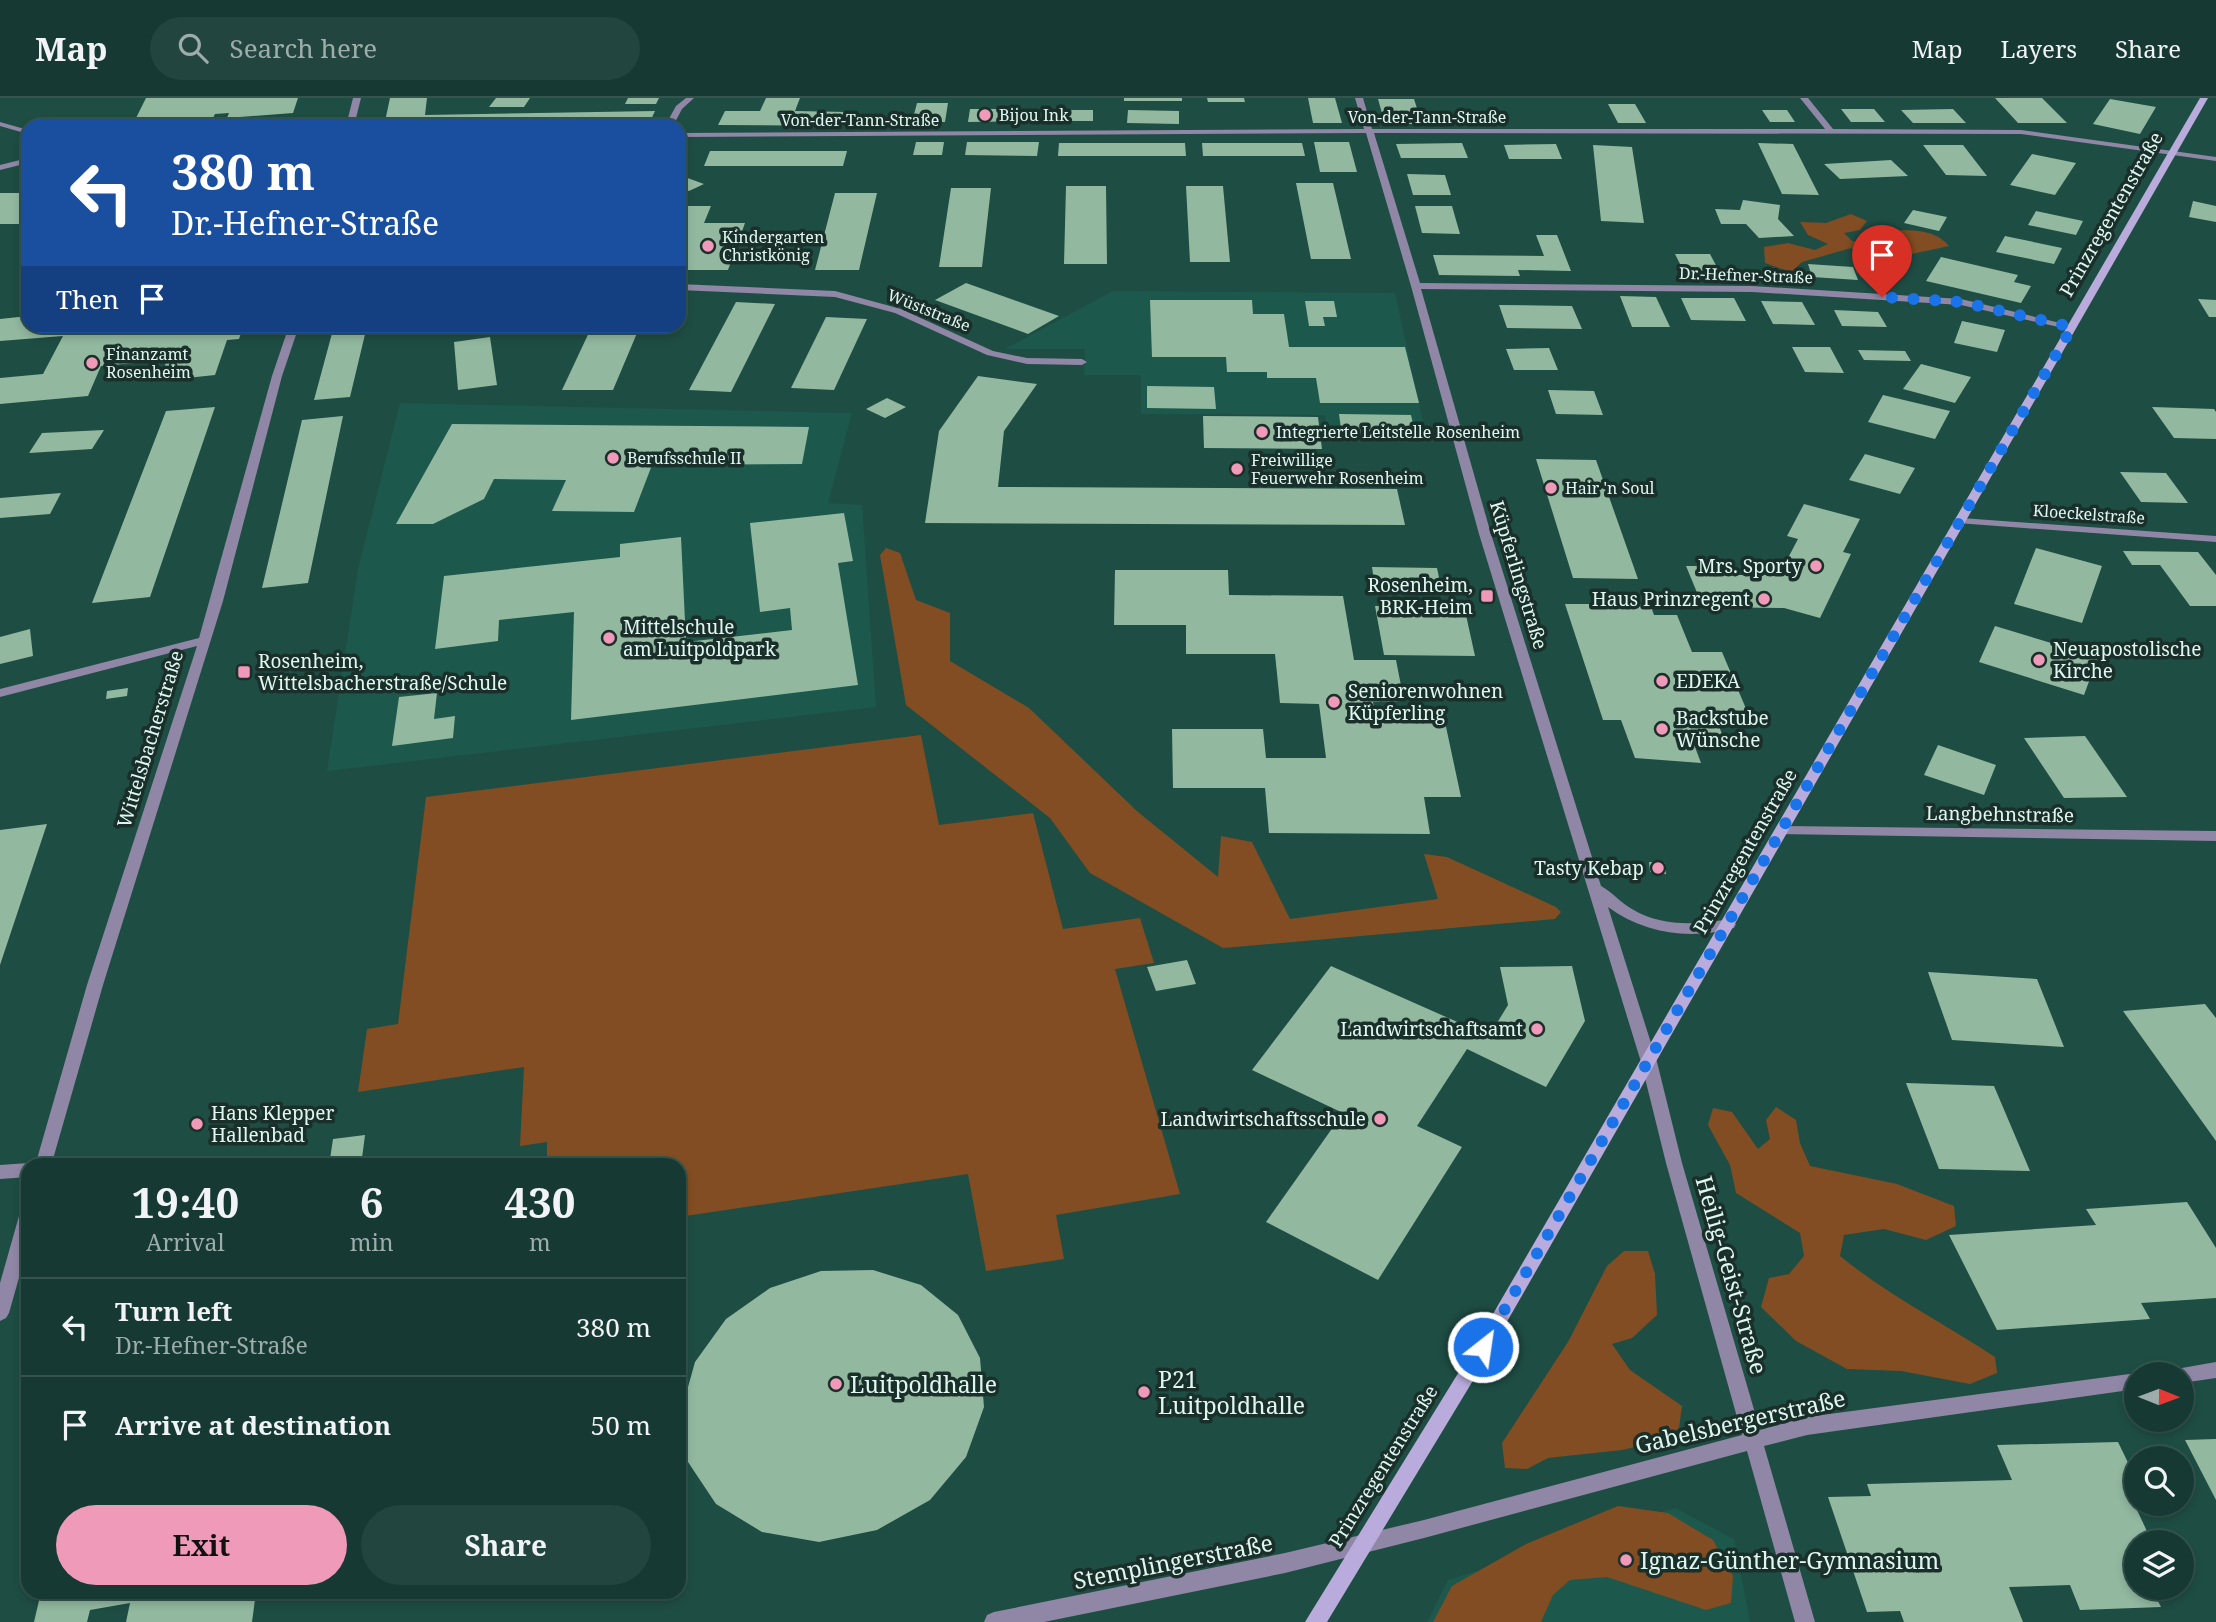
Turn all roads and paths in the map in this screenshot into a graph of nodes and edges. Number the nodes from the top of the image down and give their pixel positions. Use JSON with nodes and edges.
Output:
{"nodes":[{"id":1,"x":357,"y":98,"type":"edge"},
{"id":2,"x":690,"y":98,"type":"edge"},
{"id":3,"x":1359,"y":98,"type":"edge"},
{"id":4,"x":1804,"y":98,"type":"edge"},
{"id":5,"x":2204,"y":98,"type":"edge"},
{"id":6,"x":352,"y":119,"type":"edge"},
{"id":7,"x":672,"y":119,"type":"edge"},
{"id":8,"x":0,"y":124,"type":"edge"},
{"id":9,"x":21,"y":130,"type":"edge"},
{"id":10,"x":1368,"y":131,"type":"junction"},
{"id":11,"x":1830,"y":131,"type":"junction"},
{"id":12,"x":686,"y":135,"type":"edge"},
{"id":13,"x":2173,"y":153,"type":"junction"},
{"id":14,"x":2216,"y":159,"type":"edge"},
{"id":15,"x":21,"y":162,"type":"edge"},
{"id":16,"x":0,"y":169,"type":"edge"},
{"id":17,"x":1416,"y":286,"type":"junction"},
{"id":18,"x":686,"y":287,"type":"edge"},
{"id":19,"x":2072,"y":327,"type":"junction"},
{"id":20,"x":292,"y":333,"type":"edge"},
{"id":21,"x":1082,"y":362,"type":"dead end"},
{"id":22,"x":1961,"y":520,"type":"junction"},
{"id":23,"x":2216,"y":539,"type":"edge"},
{"id":24,"x":202,"y":641,"type":"junction"},
{"id":25,"x":0,"y":693,"type":"edge"},
{"id":26,"x":1783,"y":831,"type":"junction"},
{"id":27,"x":2216,"y":836,"type":"edge"},
{"id":28,"x":1596,"y":886,"type":"junction"},
{"id":29,"x":1729,"y":924,"type":"junction"},
{"id":30,"x":1649,"y":1062,"type":"junction"},
{"id":31,"x":45,"y":1158,"type":"edge"},
{"id":32,"x":21,"y":1170,"type":"edge"},
{"id":33,"x":0,"y":1172,"type":"edge"},
{"id":34,"x":21,"y":1240,"type":"edge"},
{"id":35,"x":0,"y":1313,"type":"edge"},
{"id":36,"x":2216,"y":1370,"type":"edge"},
{"id":37,"x":2194,"y":1373,"type":"edge"},
{"id":38,"x":2124,"y":1383,"type":"edge"},
{"id":39,"x":1753,"y":1438,"type":"junction"},
{"id":40,"x":1361,"y":1545,"type":"junction"},
{"id":41,"x":994,"y":1622,"type":"edge"},
{"id":42,"x":1315,"y":1622,"type":"edge"},
{"id":43,"x":1805,"y":1622,"type":"edge"}],
"edges":[{"from":1,"to":6,"type":"street"},
{"from":2,"to":7,"type":"street"},
{"from":3,"to":10,"type":"street","name":"Küpferlingstraße"},
{"from":4,"to":11,"type":"street"},
{"from":5,"to":13,"type":"main road","name":"Prinzregentenstraße"},
{"from":8,"to":9,"type":"street"},
{"from":10,"to":11,"type":"street","name":"Von-der-Tann-Straße"},
{"from":10,"to":12,"type":"street","name":"Von-der-Tann-Straße"},
{"from":10,"to":17,"type":"street","name":"Küpferlingstraße"},
{"from":11,"to":13,"type":"street","name":"Von-der-Tann-Straße"},
{"from":13,"to":14,"type":"street","name":"Von-der-Tann-Straße"},
{"from":13,"to":19,"type":"main road","name":"Prinzregentenstraße"},
{"from":15,"to":16,"type":"street"},
{"from":17,"to":19,"type":"street","name":"Dr.-Hefner-Straße"},
{"from":17,"to":28,"type":"street","name":"Küpferlingstraße"},
{"from":18,"to":21,"type":"street","name":"Wüststraße"},
{"from":19,"to":22,"type":"main road","name":"Prinzregentenstraße"},
{"from":20,"to":24,"type":"street","name":"Wittelsbacherstraße"},
{"from":22,"to":23,"type":"street","name":"Kloeckelstraße"},
{"from":22,"to":26,"type":"main road","name":"Prinzregentenstraße"},
{"from":24,"to":25,"type":"street"},
{"from":24,"to":31,"type":"street","name":"Wittelsbacherstraße"},
{"from":26,"to":27,"type":"street","name":"Langbehnstraße"},
{"from":26,"to":29,"type":"main road","name":"Prinzregentenstraße"},
{"from":28,"to":29,"type":"street"},
{"from":28,"to":30,"type":"street","name":"Küpferlingstraße"},
{"from":29,"to":30,"type":"main road","name":"Prinzregentenstraße"},
{"from":30,"to":39,"type":"street","name":"Heilig-Geist-Straße"},
{"from":30,"to":40,"type":"main road","name":"Prinzregentenstraße"},
{"from":32,"to":33,"type":"street"},
{"from":34,"to":35,"type":"street"},
{"from":36,"to":37,"type":"street"},
{"from":38,"to":39,"type":"street","name":"Gabelsbergerstraße"},
{"from":39,"to":40,"type":"street","name":"Gabelsbergerstraße"},
{"from":39,"to":43,"type":"street","name":"Heilig-Geist-Straße"},
{"from":40,"to":41,"type":"street","name":"Stemplingerstraße"},
{"from":40,"to":42,"type":"main road","name":"Prinzregentenstraße"}]}
